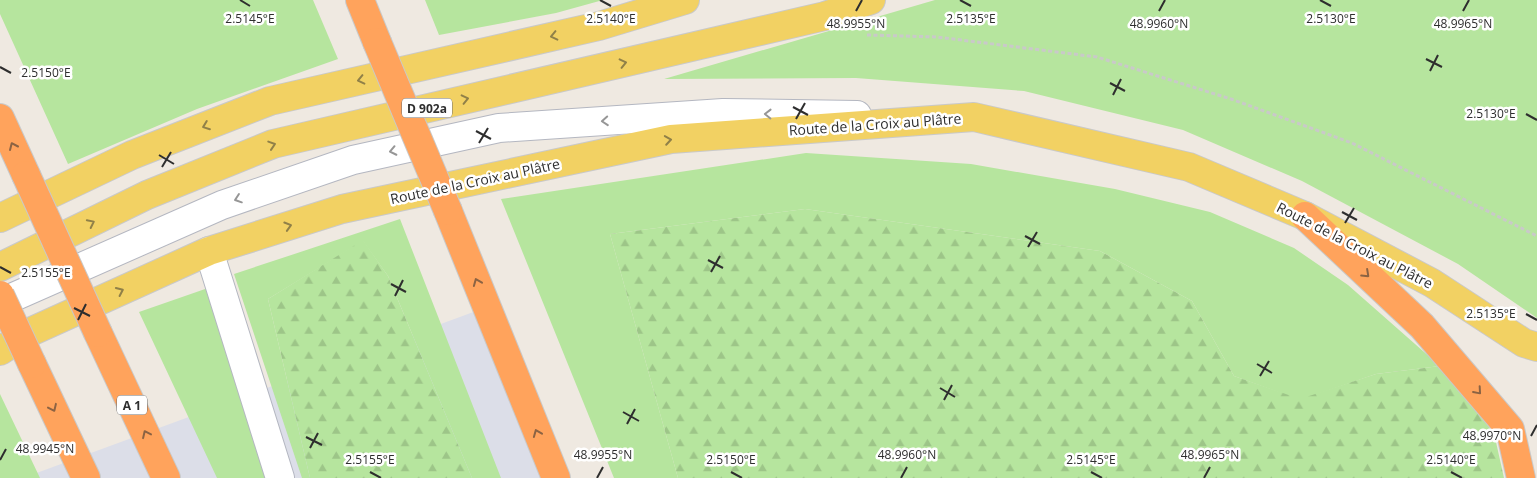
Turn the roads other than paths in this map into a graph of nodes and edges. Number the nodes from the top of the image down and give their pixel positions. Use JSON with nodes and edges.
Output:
{"nodes":[{"id":1,"x":360,"y":0,"type":"edge"},
{"id":2,"x":685,"y":0,"type":"edge"},
{"id":3,"x":871,"y":0,"type":"edge"},
{"id":4,"x":974,"y":117,"type":"junction"},
{"id":5,"x":0,"y":118,"type":"edge"},
{"id":6,"x":1306,"y":216,"type":"junction"},
{"id":7,"x":0,"y":218,"type":"edge"},
{"id":8,"x":210,"y":251,"type":"junction"},
{"id":9,"x":0,"y":267,"type":"edge"},
{"id":10,"x":0,"y":295,"type":"edge"},
{"id":11,"x":0,"y":303,"type":"edge"},
{"id":12,"x":28,"y":333,"type":"junction"},
{"id":13,"x":0,"y":342,"type":"edge"},
{"id":14,"x":1533,"y":349,"type":"edge"},
{"id":15,"x":0,"y":350,"type":"edge"},
{"id":16,"x":86,"y":478,"type":"edge"},
{"id":17,"x":166,"y":478,"type":"edge"},
{"id":18,"x":280,"y":478,"type":"edge"},
{"id":19,"x":556,"y":478,"type":"edge"},
{"id":20,"x":1520,"y":478,"type":"edge"}],
"edges":[{"from":19,"to":1,"type":"highway","one_way":true,"bridge":true},
{"from":2,"to":7,"type":"main road","one_way":true},
{"from":9,"to":3,"type":"main road","number":"D 902a","one_way":true},
{"from":4,"to":6,"type":"main road","name":"Route de la Croix au Plâtre"},
{"from":8,"to":4,"type":"main road","name":"Route de la Croix au Plâtre","one_way":true},
{"from":4,"to":11,"type":"street","name":"Route de la Croix au Plâtre","one_way":true},
{"from":17,"to":5,"type":"highway","number":"A 1","one_way":true,"bridge":true},
{"from":6,"to":14,"type":"main road","name":"Route de la Croix au Plâtre"},
{"from":6,"to":20,"type":"highway","one_way":true},
{"from":12,"to":8,"type":"main road","name":"Route de la Croix au Plâtre","one_way":true},
{"from":8,"to":18,"type":"street"},
{"from":10,"to":16,"type":"highway","one_way":true,"bridge":true},
{"from":12,"to":13,"type":"street","name":"Route de la Croix au Plâtre"},
{"from":12,"to":15,"type":"main road"}]}
